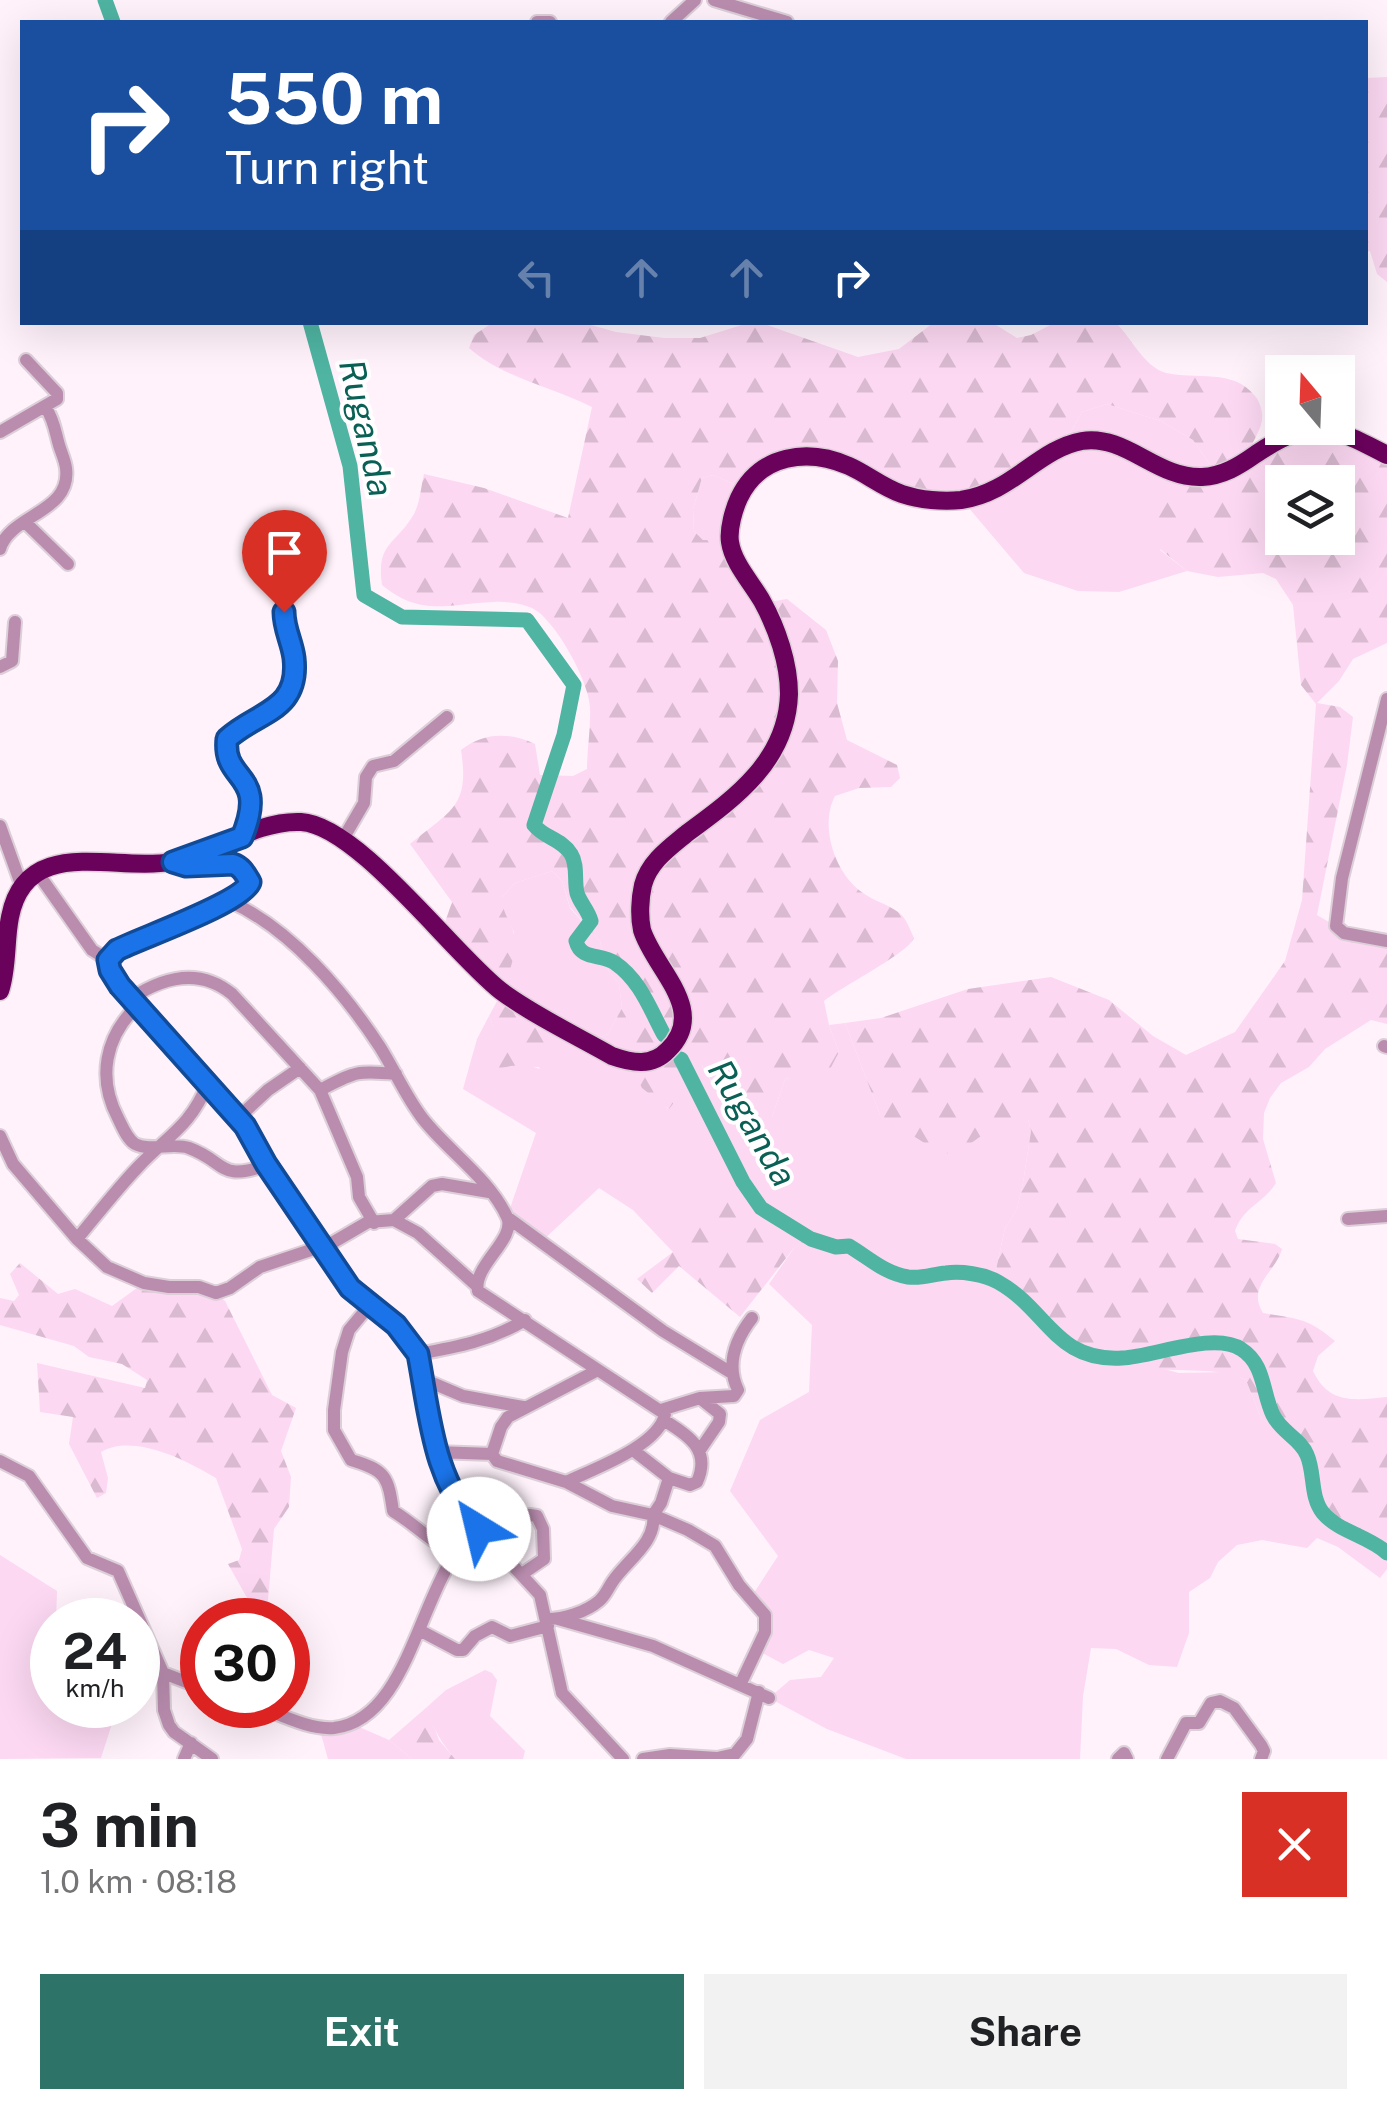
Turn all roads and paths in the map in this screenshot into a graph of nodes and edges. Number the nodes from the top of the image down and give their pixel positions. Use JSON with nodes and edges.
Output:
{"nodes":[{"id":1,"x":696,"y":0,"type":"edge"},
{"id":2,"x":714,"y":0,"type":"edge"},
{"id":3,"x":672,"y":20,"type":"edge"},
{"id":4,"x":781,"y":20,"type":"edge"},
{"id":5,"x":26,"y":360,"type":"dead end"},
{"id":6,"x":46,"y":408,"type":"junction"},
{"id":7,"x":0,"y":432,"type":"edge"},
{"id":8,"x":1387,"y":456,"type":"edge"},
{"id":9,"x":25,"y":522,"type":"junction"},
{"id":10,"x":0,"y":549,"type":"edge"},
{"id":11,"x":68,"y":564,"type":"dead end"},
{"id":12,"x":284,"y":612,"type":"dead end"},
{"id":13,"x":15,"y":622,"type":"dead end"},
{"id":14,"x":0,"y":667,"type":"edge"},
{"id":15,"x":1387,"y":699,"type":"edge"},
{"id":16,"x":448,"y":718,"type":"dead end"},
{"id":17,"x":0,"y":826,"type":"edge"},
{"id":18,"x":242,"y":837,"type":"junction"},
{"id":19,"x":342,"y":839,"type":"junction"},
{"id":20,"x":173,"y":862,"type":"junction"},
{"id":21,"x":37,"y":872,"type":"junction"},
{"id":22,"x":22,"y":887,"type":"junction"},
{"id":23,"x":229,"y":902,"type":"junction"},
{"id":24,"x":1387,"y":941,"type":"edge"},
{"id":25,"x":108,"y":960,"type":"junction"},
{"id":26,"x":0,"y":992,"type":"edge"},
{"id":27,"x":134,"y":1002,"type":"junction"},
{"id":28,"x":300,"y":1068,"type":"junction"},
{"id":29,"x":396,"y":1074,"type":"junction"},
{"id":30,"x":207,"y":1084,"type":"junction"},
{"id":31,"x":320,"y":1090,"type":"junction"},
{"id":32,"x":238,"y":1118,"type":"junction"},
{"id":33,"x":0,"y":1136,"type":"edge"},
{"id":34,"x":159,"y":1147,"type":"junction"},
{"id":35,"x":266,"y":1164,"type":"junction"},
{"id":36,"x":489,"y":1192,"type":"junction"},
{"id":37,"x":506,"y":1216,"type":"junction"},
{"id":38,"x":1387,"y":1216,"type":"edge"},
{"id":39,"x":1348,"y":1219,"type":"dead end"},
{"id":40,"x":394,"y":1220,"type":"junction"},
{"id":41,"x":374,"y":1223,"type":"junction"},
{"id":42,"x":77,"y":1239,"type":"junction"},
{"id":43,"x":321,"y":1247,"type":"junction"},
{"id":44,"x":476,"y":1285,"type":"junction"},
{"id":45,"x":369,"y":1306,"type":"junction"},
{"id":46,"x":752,"y":1318,"type":"dead end"},
{"id":47,"x":524,"y":1320,"type":"junction"},
{"id":48,"x":418,"y":1354,"type":"junction"},
{"id":49,"x":596,"y":1371,"type":"junction"},
{"id":50,"x":730,"y":1372,"type":"junction"},
{"id":51,"x":423,"y":1378,"type":"junction"},
{"id":52,"x":700,"y":1398,"type":"junction"},
{"id":53,"x":523,"y":1407,"type":"junction"},
{"id":54,"x":663,"y":1415,"type":"junction"},
{"id":55,"x":633,"y":1450,"type":"junction"},
{"id":56,"x":700,"y":1450,"type":"junction"},
{"id":57,"x":436,"y":1452,"type":"junction"},
{"id":58,"x":492,"y":1454,"type":"junction"},
{"id":59,"x":0,"y":1461,"type":"edge"},
{"id":60,"x":669,"y":1478,"type":"junction"},
{"id":61,"x":566,"y":1482,"type":"junction"},
{"id":62,"x":652,"y":1515,"type":"junction"},
{"id":63,"x":479,"y":1529,"type":"junction"},
{"id":64,"x":457,"y":1552,"type":"junction"},
{"id":65,"x":522,"y":1574,"type":"junction"},
{"id":66,"x":551,"y":1622,"type":"junction"},
{"id":67,"x":419,"y":1630,"type":"junction"},
{"id":68,"x":163,"y":1674,"type":"junction"},
{"id":69,"x":180,"y":1680,"type":"edge"},
{"id":70,"x":741,"y":1683,"type":"junction"},
{"id":71,"x":310,"y":1724,"type":"edge"},
{"id":72,"x":191,"y":1743,"type":"junction"},
{"id":73,"x":184,"y":1759,"type":"edge"},
{"id":74,"x":212,"y":1759,"type":"edge"},
{"id":75,"x":623,"y":1759,"type":"edge"},
{"id":76,"x":643,"y":1759,"type":"edge"},
{"id":77,"x":1118,"y":1759,"type":"edge"},
{"id":78,"x":1127,"y":1759,"type":"edge"},
{"id":79,"x":1168,"y":1759,"type":"edge"},
{"id":80,"x":1261,"y":1759,"type":"edge"}],
"edges":[{"from":1,"to":3,"type":"street"},
{"from":2,"to":4,"type":"street"},
{"from":5,"to":6,"type":"street"},
{"from":6,"to":7,"type":"street"},
{"from":6,"to":9,"type":"street"},
{"from":8,"to":19,"type":"highway"},
{"from":9,"to":10,"type":"street"},
{"from":9,"to":11,"type":"street"},
{"from":12,"to":18,"type":"street"},
{"from":13,"to":14,"type":"street"},
{"from":15,"to":24,"type":"street"},
{"from":16,"to":19,"type":"street"},
{"from":17,"to":22,"type":"street"},
{"from":18,"to":19,"type":"highway"},
{"from":18,"to":20,"type":"highway"},
{"from":20,"to":21,"type":"highway"},
{"from":20,"to":23,"type":"street"},
{"from":21,"to":22,"type":"highway"},
{"from":21,"to":25,"type":"street"},
{"from":22,"to":26,"type":"highway"},
{"from":23,"to":25,"type":"street"},
{"from":23,"to":29,"type":"street"},
{"from":25,"to":27,"type":"street"},
{"from":27,"to":28,"type":"street"},
{"from":27,"to":30,"type":"street"},
{"from":27,"to":34,"type":"street"},
{"from":28,"to":31,"type":"street"},
{"from":28,"to":32,"type":"street"},
{"from":29,"to":31,"type":"street"},
{"from":29,"to":36,"type":"street"},
{"from":30,"to":32,"type":"street"},
{"from":30,"to":34,"type":"street"},
{"from":31,"to":41,"type":"street"},
{"from":32,"to":35,"type":"street"},
{"from":33,"to":42,"type":"street"},
{"from":34,"to":35,"type":"street"},
{"from":34,"to":42,"type":"street"},
{"from":35,"to":43,"type":"street"},
{"from":36,"to":37,"type":"street"},
{"from":36,"to":40,"type":"street"},
{"from":37,"to":44,"type":"street"},
{"from":37,"to":50,"type":"street"},
{"from":38,"to":39,"type":"street"},
{"from":40,"to":41,"type":"street"},
{"from":40,"to":44,"type":"street"},
{"from":41,"to":43,"type":"street"},
{"from":42,"to":43,"type":"street"},
{"from":43,"to":45,"type":"street"},
{"from":44,"to":47,"type":"street"},
{"from":45,"to":48,"type":"street"},
{"from":45,"to":64,"type":"street"},
{"from":46,"to":50,"type":"street"},
{"from":47,"to":48,"type":"street"},
{"from":47,"to":49,"type":"street"},
{"from":48,"to":51,"type":"street"},
{"from":49,"to":53,"type":"street"},
{"from":49,"to":54,"type":"street"},
{"from":50,"to":52,"type":"street"},
{"from":51,"to":53,"type":"street"},
{"from":51,"to":57,"type":"street"},
{"from":52,"to":54,"type":"street"},
{"from":52,"to":56,"type":"street"},
{"from":53,"to":58,"type":"street"},
{"from":54,"to":55,"type":"street"},
{"from":54,"to":56,"type":"street"},
{"from":55,"to":60,"type":"street"},
{"from":55,"to":61,"type":"street"},
{"from":56,"to":60,"type":"street"},
{"from":57,"to":58,"type":"street"},
{"from":57,"to":63,"type":"street"},
{"from":58,"to":61,"type":"street"},
{"from":59,"to":68,"type":"street"},
{"from":60,"to":62,"type":"street"},
{"from":61,"to":62,"type":"street"},
{"from":62,"to":66,"type":"street"},
{"from":62,"to":70,"type":"street"},
{"from":63,"to":64,"type":"street"},
{"from":63,"to":65,"type":"street"},
{"from":63,"to":65,"type":"street"},
{"from":64,"to":67,"type":"street"},
{"from":65,"to":66,"type":"street"},
{"from":66,"to":67,"type":"street"},
{"from":66,"to":70,"type":"street"},
{"from":66,"to":75,"type":"street"},
{"from":67,"to":71,"type":"street"},
{"from":68,"to":69,"type":"street"},
{"from":68,"to":72,"type":"street"},
{"from":70,"to":76,"type":"street"},
{"from":72,"to":73,"type":"street"},
{"from":72,"to":74,"type":"street"},
{"from":77,"to":78,"type":"street"},
{"from":79,"to":80,"type":"street"}]}
